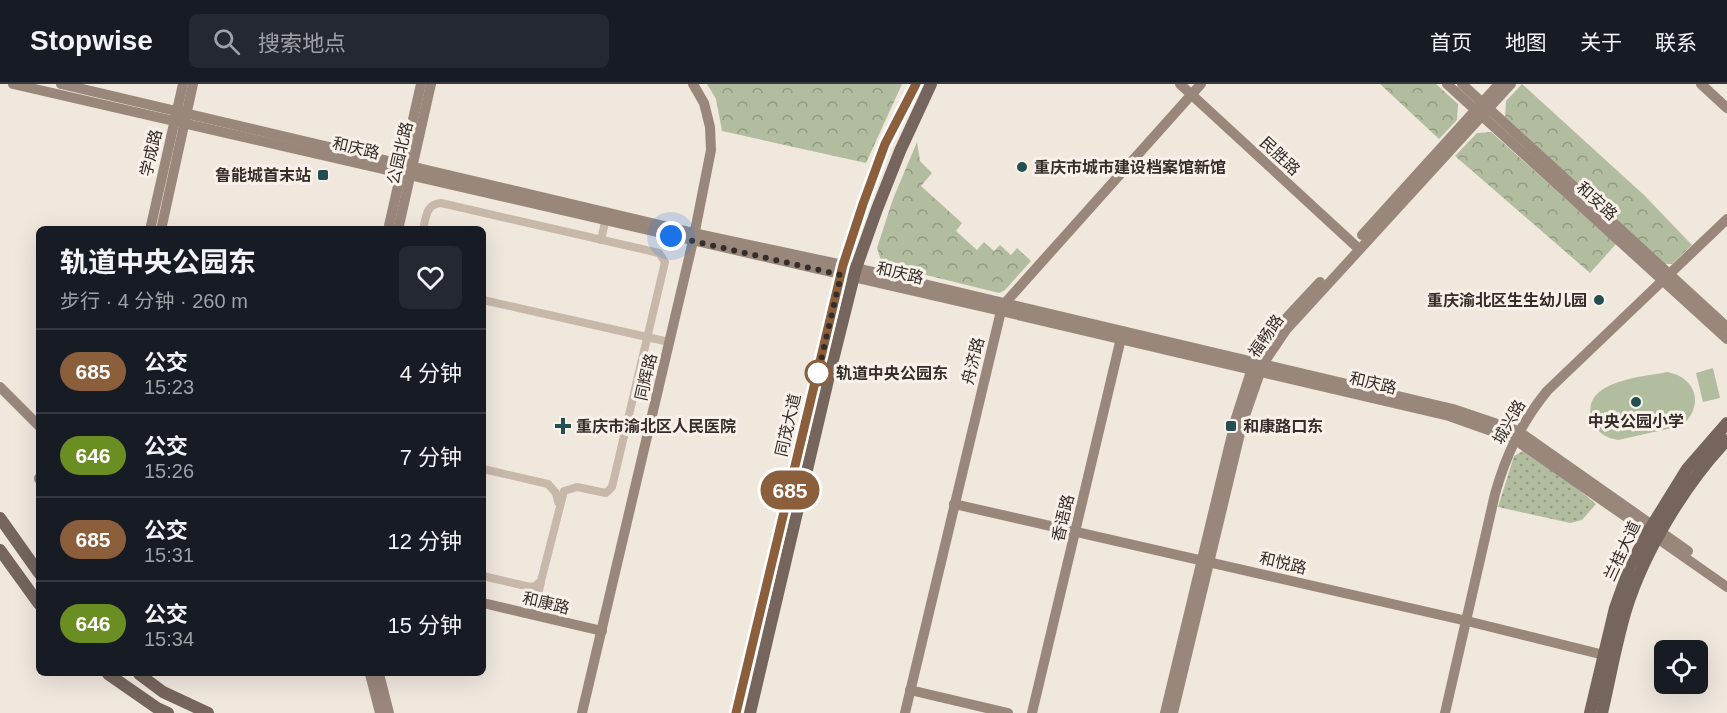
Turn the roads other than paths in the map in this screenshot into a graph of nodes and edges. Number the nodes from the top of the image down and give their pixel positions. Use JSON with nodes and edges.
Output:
{"nodes":[{"id":1,"x":13,"y":84,"type":"edge"},
{"id":2,"x":61,"y":84,"type":"edge"},
{"id":3,"x":183,"y":84,"type":"edge"},
{"id":4,"x":193,"y":84,"type":"edge"},
{"id":5,"x":422,"y":84,"type":"edge"},
{"id":6,"x":431,"y":84,"type":"edge"},
{"id":7,"x":693,"y":84,"type":"edge"},
{"id":8,"x":916,"y":84,"type":"edge"},
{"id":9,"x":931,"y":84,"type":"edge"},
{"id":10,"x":1180,"y":84,"type":"edge"},
{"id":11,"x":1201,"y":84,"type":"edge"},
{"id":12,"x":1447,"y":84,"type":"edge"},
{"id":13,"x":1462,"y":84,"type":"edge"},
{"id":14,"x":1499,"y":84,"type":"edge"},
{"id":15,"x":1511,"y":84,"type":"edge"},
{"id":16,"x":1701,"y":84,"type":"edge"},
{"id":17,"x":1192,"y":94,"type":"junction"},
{"id":18,"x":1727,"y":108,"type":"edge"},
{"id":19,"x":1482,"y":110,"type":"junction"},
{"id":20,"x":181,"y":112,"type":"junction"},
{"id":21,"x":178,"y":123,"type":"junction"},
{"id":22,"x":407,"y":170,"type":"junction"},
{"id":23,"x":606,"y":216,"type":"junction"},
{"id":24,"x":1727,"y":219,"type":"edge"},
{"id":25,"x":151,"y":226,"type":"edge"},
{"id":26,"x":162,"y":226,"type":"edge"},
{"id":27,"x":389,"y":226,"type":"edge"},
{"id":28,"x":399,"y":226,"type":"edge"},
{"id":29,"x":424,"y":226,"type":"edge"},
{"id":30,"x":694,"y":237,"type":"junction"},
{"id":31,"x":601,"y":240,"type":"junction"},
{"id":32,"x":1357,"y":247,"type":"junction"},
{"id":33,"x":842,"y":270,"type":"junction"},
{"id":34,"x":855,"y":273,"type":"junction"},
{"id":35,"x":1666,"y":278,"type":"junction"},
{"id":36,"x":486,"y":301,"type":"edge"},
{"id":37,"x":1003,"y":307,"type":"junction"},
{"id":38,"x":1727,"y":327,"type":"edge"},
{"id":39,"x":1122,"y":335,"type":"junction"},
{"id":40,"x":647,"y":337,"type":"junction"},
{"id":41,"x":1727,"y":339,"type":"edge"},
{"id":42,"x":669,"y":342,"type":"junction"},
{"id":43,"x":1257,"y":367,"type":"junction"},
{"id":44,"x":0,"y":387,"type":"edge"},
{"id":45,"x":36,"y":423,"type":"edge"},
{"id":46,"x":1727,"y":423,"type":"edge"},
{"id":47,"x":1516,"y":435,"type":"junction"},
{"id":48,"x":1727,"y":440,"type":"edge"},
{"id":49,"x":486,"y":470,"type":"edge"},
{"id":50,"x":954,"y":504,"type":"junction"},
{"id":51,"x":559,"y":507,"type":"junction"},
{"id":52,"x":0,"y":518,"type":"edge"},
{"id":53,"x":1076,"y":531,"type":"junction"},
{"id":54,"x":1655,"y":532,"type":"junction"},
{"id":55,"x":0,"y":550,"type":"edge"},
{"id":56,"x":1206,"y":560,"type":"junction"},
{"id":57,"x":36,"y":569,"type":"edge"},
{"id":58,"x":486,"y":577,"type":"edge"},
{"id":59,"x":1727,"y":579,"type":"edge"},
{"id":60,"x":541,"y":581,"type":"junction"},
{"id":61,"x":1727,"y":587,"type":"edge"},
{"id":62,"x":36,"y":600,"type":"edge"},
{"id":63,"x":486,"y":604,"type":"edge"},
{"id":64,"x":533,"y":615,"type":"junction"},
{"id":65,"x":1467,"y":621,"type":"junction"},
{"id":66,"x":602,"y":631,"type":"junction"},
{"id":67,"x":1604,"y":655,"type":"junction"},
{"id":68,"x":111,"y":676,"type":"edge"},
{"id":69,"x":142,"y":676,"type":"edge"},
{"id":70,"x":371,"y":676,"type":"edge"},
{"id":71,"x":380,"y":676,"type":"edge"},
{"id":72,"x":910,"y":690,"type":"junction"},
{"id":73,"x":168,"y":713,"type":"edge"},
{"id":74,"x":208,"y":713,"type":"edge"},
{"id":75,"x":380,"y":713,"type":"edge"},
{"id":76,"x":389,"y":713,"type":"edge"},
{"id":77,"x":582,"y":713,"type":"edge"},
{"id":78,"x":736,"y":713,"type":"edge"},
{"id":79,"x":750,"y":713,"type":"edge"},
{"id":80,"x":904,"y":713,"type":"edge"},
{"id":81,"x":1008,"y":713,"type":"edge"},
{"id":82,"x":1032,"y":713,"type":"edge"},
{"id":83,"x":1165,"y":713,"type":"edge"},
{"id":84,"x":1173,"y":713,"type":"edge"},
{"id":85,"x":1445,"y":713,"type":"edge"},
{"id":86,"x":1590,"y":713,"type":"edge"},
{"id":87,"x":1602,"y":713,"type":"edge"}],
"edges":[{"from":1,"to":21,"type":"street","name":"和庆路"},
{"from":2,"to":20,"type":"street","name":"和庆路"},
{"from":3,"to":20,"type":"street","name":"学成路"},
{"from":4,"to":20,"type":"street","name":"学成路"},
{"from":5,"to":22,"type":"street","name":"公园北路"},
{"from":6,"to":22,"type":"street","name":"公园北路"},
{"from":7,"to":30,"type":"street","name":"同辉路"},
{"from":8,"to":33,"type":"main road","name":"同茂大道"},
{"from":9,"to":34,"type":"main road","name":"同茂大道"},
{"from":10,"to":17,"type":"street","name":"民胜路"},
{"from":11,"to":17,"type":"street","name":"舟济路"},
{"from":12,"to":19,"type":"street","name":"和安路"},
{"from":13,"to":19,"type":"street","name":"和安路"},
{"from":14,"to":19,"type":"street","name":"福畅路"},
{"from":15,"to":19,"type":"street","name":"福畅路"},
{"from":16,"to":18,"type":"street"},
{"from":17,"to":32,"type":"street","name":"民胜路"},
{"from":17,"to":37,"type":"street","name":"舟济路"},
{"from":19,"to":32,"type":"street","name":"福畅路"},
{"from":19,"to":35,"type":"street","name":"和安路"},
{"from":20,"to":21,"type":"street","name":"学成路"},
{"from":20,"to":22,"type":"street","name":"和庆路"},
{"from":21,"to":22,"type":"street","name":"和庆路"},
{"from":21,"to":25,"type":"street","name":"学成路"},
{"from":21,"to":26,"type":"street","name":"学成路"},
{"from":22,"to":23,"type":"street","name":"和庆路"},
{"from":22,"to":27,"type":"street","name":"公园北路"},
{"from":22,"to":28,"type":"street","name":"公园北路"},
{"from":23,"to":30,"type":"street","name":"和庆路"},
{"from":23,"to":31,"type":"street"},
{"from":24,"to":35,"type":"street","name":"城兴路"},
{"from":29,"to":31,"type":"street"},
{"from":30,"to":33,"type":"street","name":"和庆路"},
{"from":30,"to":42,"type":"street","name":"同辉路"},
{"from":31,"to":40,"type":"street"},
{"from":32,"to":43,"type":"street","name":"福畅路"},
{"from":33,"to":34,"type":"street","name":"和庆路"},
{"from":33,"to":78,"type":"main road","name":"同茂大道"},
{"from":34,"to":37,"type":"street","name":"和庆路"},
{"from":34,"to":79,"type":"main road","name":"同茂大道"},
{"from":35,"to":38,"type":"street","name":"和安路"},
{"from":35,"to":41,"type":"street","name":"和安路"},
{"from":35,"to":47,"type":"street","name":"城兴路"},
{"from":36,"to":40,"type":"street"},
{"from":37,"to":39,"type":"street","name":"和庆路"},
{"from":37,"to":50,"type":"street","name":"舟济路"},
{"from":39,"to":43,"type":"street","name":"和庆路"},
{"from":39,"to":53,"type":"street","name":"香语路"},
{"from":40,"to":42,"type":"street"},
{"from":40,"to":51,"type":"street"},
{"from":42,"to":66,"type":"street","name":"同辉路"},
{"from":43,"to":47,"type":"street","name":"和庆路"},
{"from":43,"to":56,"type":"street","name":"福畅路"},
{"from":44,"to":45,"type":"street"},
{"from":46,"to":54,"type":"main road","name":"兰桂大道"},
{"from":47,"to":54,"type":"street","name":"和庆路"},
{"from":47,"to":65,"type":"street","name":"城兴路"},
{"from":48,"to":54,"type":"main road","name":"兰桂大道"},
{"from":49,"to":51,"type":"street"},
{"from":50,"to":53,"type":"street","name":"和悦路"},
{"from":50,"to":72,"type":"street","name":"舟济路"},
{"from":51,"to":60,"type":"street"},
{"from":52,"to":57,"type":"main road"},
{"from":53,"to":56,"type":"street","name":"和悦路"},
{"from":53,"to":82,"type":"street","name":"香语路"},
{"from":54,"to":59,"type":"street","name":"和庆路"},
{"from":54,"to":61,"type":"street","name":"和庆路"},
{"from":54,"to":67,"type":"main road","name":"兰桂大道"},
{"from":54,"to":87,"type":"main road","name":"兰桂大道"},
{"from":55,"to":62,"type":"main road"},
{"from":56,"to":65,"type":"street","name":"和悦路"},
{"from":56,"to":83,"type":"street","name":"福畅路"},
{"from":56,"to":84,"type":"street","name":"福畅路"},
{"from":58,"to":60,"type":"street"},
{"from":60,"to":64,"type":"street"},
{"from":63,"to":64,"type":"street","name":"和康路"},
{"from":64,"to":66,"type":"street","name":"和康路"},
{"from":65,"to":67,"type":"street","name":"和悦路"},
{"from":65,"to":85,"type":"street","name":"城兴路"},
{"from":66,"to":77,"type":"street","name":"同辉路"},
{"from":67,"to":86,"type":"main road","name":"兰桂大道"},
{"from":68,"to":73,"type":"main road"},
{"from":69,"to":74,"type":"main road"},
{"from":70,"to":75,"type":"street"},
{"from":71,"to":76,"type":"street"},
{"from":72,"to":80,"type":"street","name":"舟济路"},
{"from":72,"to":81,"type":"street"}]}
